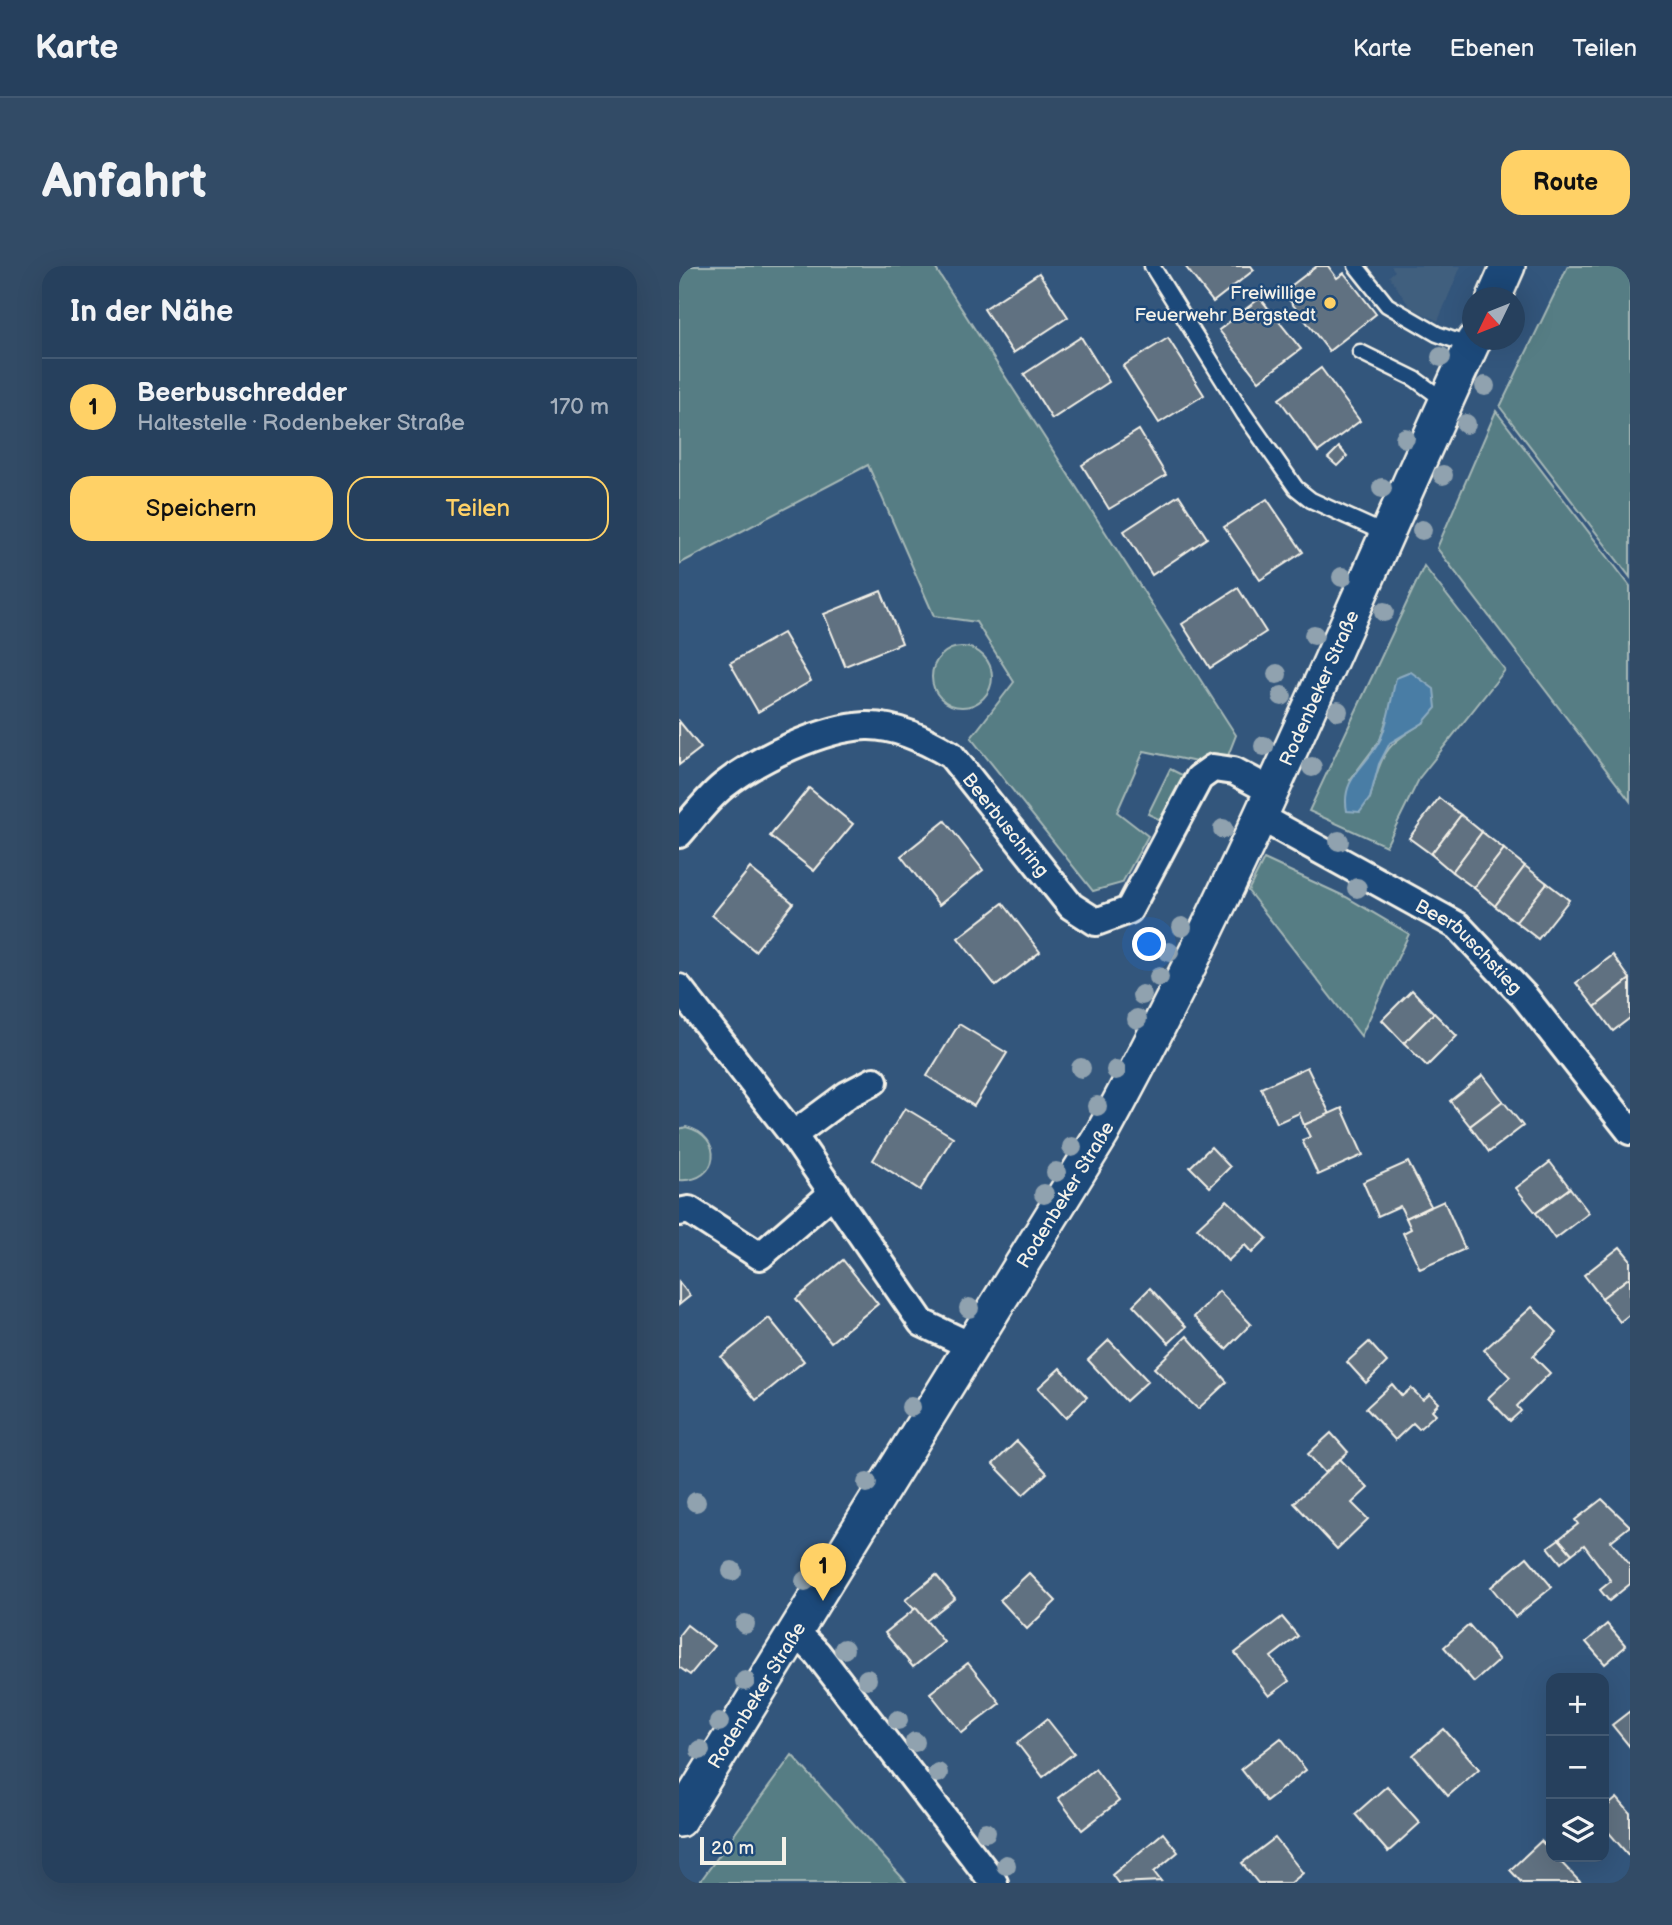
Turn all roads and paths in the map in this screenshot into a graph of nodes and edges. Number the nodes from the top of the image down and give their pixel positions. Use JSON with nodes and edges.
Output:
{"nodes":[{"id":1,"x":1152,"y":266,"type":"edge"},
{"id":2,"x":1356,"y":266,"type":"edge"},
{"id":3,"x":1508,"y":266,"type":"edge"},
{"id":4,"x":1498,"y":287,"type":"edge"},
{"id":5,"x":1462,"y":340,"type":"edge"},
{"id":6,"x":1470,"y":350,"type":"edge"},
{"id":7,"x":1360,"y":352,"type":"dead end"},
{"id":8,"x":1445,"y":401,"type":"junction"},
{"id":9,"x":1386,"y":534,"type":"junction"},
{"id":10,"x":1267,"y":805,"type":"junction"},
{"id":11,"x":679,"y":834,"type":"edge"},
{"id":12,"x":679,"y":988,"type":"edge"},
{"id":13,"x":874,"y":1081,"type":"dead end"},
{"id":14,"x":1630,"y":1130,"type":"edge"},
{"id":15,"x":793,"y":1135,"type":"junction"},
{"id":16,"x":834,"y":1192,"type":"junction"},
{"id":17,"x":679,"y":1212,"type":"edge"},
{"id":18,"x":971,"y":1346,"type":"junction"},
{"id":19,"x":795,"y":1632,"type":"junction"},
{"id":20,"x":679,"y":1820,"type":"edge"},
{"id":21,"x":994,"y":1883,"type":"edge"}],
"edges":[{"from":1,"to":9,"type":"lane"},
{"from":2,"to":5,"type":"lane"},
{"from":3,"to":4,"type":"street"},
{"from":6,"to":8,"type":"street","name":"Rodenbeker Straße"},
{"from":7,"to":8,"type":"lane"},
{"from":8,"to":9,"type":"street","name":"Rodenbeker Straße"},
{"from":9,"to":10,"type":"street","name":"Rodenbeker Straße"},
{"from":10,"to":11,"type":"street","name":"Beerbuschring"},
{"from":10,"to":14,"type":"street","name":"Beerbuschstieg"},
{"from":10,"to":18,"type":"street","name":"Rodenbeker Straße"},
{"from":12,"to":15,"type":"street"},
{"from":13,"to":15,"type":"street"},
{"from":15,"to":16,"type":"street"},
{"from":16,"to":17,"type":"street"},
{"from":16,"to":18,"type":"street"},
{"from":18,"to":19,"type":"street","name":"Rodenbeker Straße"},
{"from":19,"to":20,"type":"street","name":"Rodenbeker Straße"},
{"from":19,"to":21,"type":"street"}]}
